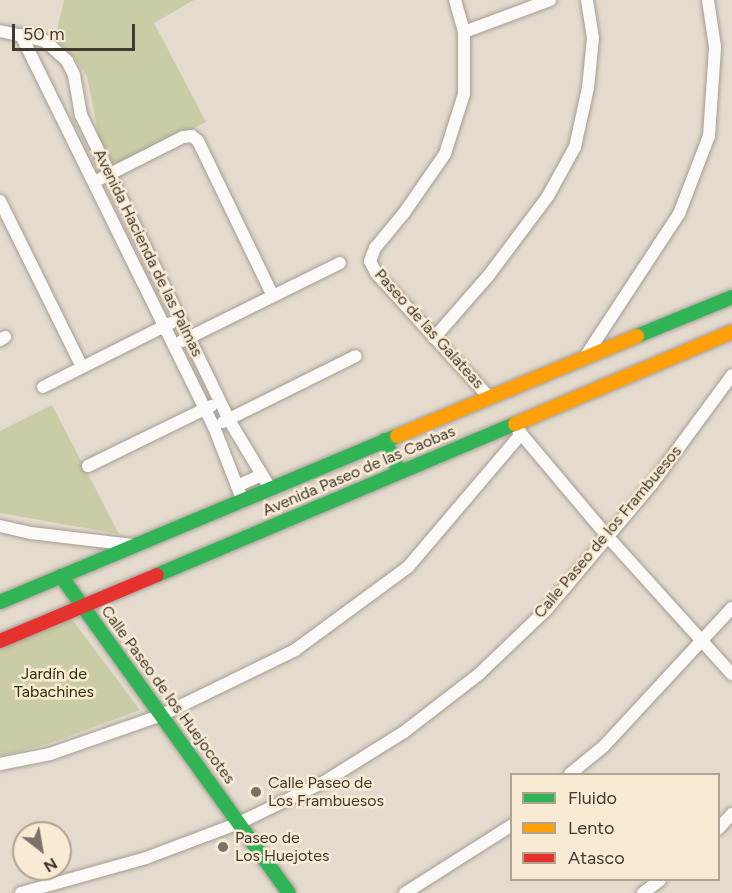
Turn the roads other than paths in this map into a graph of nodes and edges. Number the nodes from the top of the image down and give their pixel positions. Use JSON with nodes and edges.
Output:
{"nodes":[{"id":1,"x":455,"y":0,"type":"edge"},
{"id":2,"x":550,"y":0,"type":"edge"},
{"id":3,"x":587,"y":0,"type":"edge"},
{"id":4,"x":708,"y":0,"type":"edge"},
{"id":5,"x":0,"y":31,"type":"edge"},
{"id":6,"x":464,"y":32,"type":"junction"},
{"id":7,"x":21,"y":34,"type":"junction"},
{"id":8,"x":110,"y":174,"type":"junction"},
{"id":9,"x":94,"y":182,"type":"junction"},
{"id":10,"x":0,"y":201,"type":"edge"},
{"id":11,"x":340,"y":263,"type":"dead end"},
{"id":12,"x":273,"y":296,"type":"junction"},
{"id":13,"x":732,"y":297,"type":"edge"},
{"id":14,"x":180,"y":319,"type":"junction"},
{"id":15,"x":164,"y":326,"type":"junction"},
{"id":16,"x":732,"y":332,"type":"edge"},
{"id":17,"x":189,"y":337,"type":"junction"},
{"id":18,"x":434,"y":338,"type":"junction"},
{"id":19,"x":174,"y":345,"type":"junction"},
{"id":20,"x":356,"y":356,"type":"dead end"},
{"id":21,"x":582,"y":361,"type":"junction"},
{"id":22,"x":82,"y":367,"type":"junction"},
{"id":23,"x":732,"y":375,"type":"edge"},
{"id":24,"x":43,"y":387,"type":"dead end"},
{"id":25,"x":489,"y":397,"type":"junction"},
{"id":26,"x":220,"y":402,"type":"junction"},
{"id":27,"x":205,"y":409,"type":"junction"},
{"id":28,"x":229,"y":420,"type":"junction"},
{"id":29,"x":214,"y":427,"type":"junction"},
{"id":30,"x":517,"y":429,"type":"junction"},
{"id":31,"x":385,"y":440,"type":"junction"},
{"id":32,"x":88,"y":466,"type":"dead end"},
{"id":33,"x":399,"y":472,"type":"junction"},
{"id":34,"x":262,"y":475,"type":"junction"},
{"id":35,"x":270,"y":488,"type":"junction"},
{"id":36,"x":239,"y":493,"type":"junction"},
{"id":37,"x":0,"y":526,"type":"edge"},
{"id":38,"x":608,"y":537,"type":"junction"},
{"id":39,"x":133,"y":545,"type":"junction"},
{"id":40,"x":61,"y":576,"type":"junction"},
{"id":41,"x":0,"y":602,"type":"edge"},
{"id":42,"x":83,"y":606,"type":"junction"},
{"id":43,"x":732,"y":608,"type":"edge"},
{"id":44,"x":0,"y":641,"type":"edge"},
{"id":45,"x":702,"y":643,"type":"junction"},
{"id":46,"x":732,"y":674,"type":"edge"},
{"id":47,"x":162,"y":715,"type":"junction"},
{"id":48,"x":0,"y":764,"type":"edge"},
{"id":49,"x":571,"y":773,"type":"edge"},
{"id":50,"x":732,"y":814,"type":"edge"},
{"id":51,"x":239,"y":823,"type":"junction"},
{"id":52,"x":510,"y":826,"type":"edge"},
{"id":53,"x":720,"y":827,"type":"edge"},
{"id":54,"x":658,"y":881,"type":"edge"},
{"id":55,"x":21,"y":893,"type":"edge"},
{"id":56,"x":289,"y":893,"type":"edge"},
{"id":57,"x":405,"y":893,"type":"edge"},
{"id":58,"x":643,"y":893,"type":"edge"}],
"edges":[{"from":1,"to":6,"type":"street"},
{"from":2,"to":6,"type":"street"},
{"from":3,"to":18,"type":"street"},
{"from":4,"to":21,"type":"street"},
{"from":5,"to":7,"type":"street","name":"Avenida Hacienda de las Palmas"},
{"from":6,"to":18,"type":"street","name":"Paseo de las Galateas"},
{"from":7,"to":8,"type":"street","name":"Avenida Hacienda de las Palmas"},
{"from":7,"to":9,"type":"street","name":"Avenida Hacienda de las Palmas"},
{"from":8,"to":9,"type":"street"},
{"from":8,"to":12,"type":"street"},
{"from":8,"to":14,"type":"street","name":"Avenida Hacienda de las Palmas"},
{"from":9,"to":15,"type":"street","name":"Avenida Hacienda de las Palmas"},
{"from":10,"to":22,"type":"street"},
{"from":11,"to":12,"type":"street"},
{"from":12,"to":17,"type":"street"},
{"from":13,"to":21,"type":"main road","name":"Avenida Paseo de las Caobas"},
{"from":14,"to":15,"type":"street"},
{"from":14,"to":17,"type":"street","name":"Avenida Hacienda de las Palmas"},
{"from":15,"to":19,"type":"street","name":"Avenida Hacienda de las Palmas"},
{"from":15,"to":22,"type":"street"},
{"from":16,"to":30,"type":"main road","name":"Avenida Paseo de las Caobas"},
{"from":17,"to":19,"type":"street"},
{"from":17,"to":26,"type":"street","name":"Avenida Hacienda de las Palmas"},
{"from":18,"to":25,"type":"street","name":"Paseo de las Galateas"},
{"from":19,"to":27,"type":"street","name":"Avenida Hacienda de las Palmas"},
{"from":20,"to":28,"type":"street"},
{"from":21,"to":25,"type":"main road","name":"Avenida Paseo de las Caobas"},
{"from":22,"to":24,"type":"street"},
{"from":23,"to":38,"type":"street","name":"Calle Paseo de los Frambuesos"},
{"from":25,"to":31,"type":"main road","name":"Avenida Paseo de las Caobas"},
{"from":26,"to":27,"type":"street"},
{"from":26,"to":28,"type":"street","name":"Avenida Hacienda de las Palmas"},
{"from":27,"to":29,"type":"street","name":"Avenida Hacienda de las Palmas"},
{"from":27,"to":32,"type":"street"},
{"from":28,"to":29,"type":"street"},
{"from":28,"to":34,"type":"street","name":"Avenida Hacienda de las Palmas"},
{"from":29,"to":36,"type":"street","name":"Avenida Hacienda de las Palmas"},
{"from":30,"to":33,"type":"main road","name":"Avenida Paseo de las Caobas"},
{"from":30,"to":38,"type":"street"},
{"from":30,"to":47,"type":"street"},
{"from":31,"to":33,"type":"main road"},
{"from":31,"to":35,"type":"main road","name":"Avenida Paseo de las Caobas"},
{"from":33,"to":42,"type":"main road","name":"Avenida Paseo de las Caobas"},
{"from":34,"to":35,"type":"street","name":"Avenida Hacienda de las Palmas"},
{"from":34,"to":36,"type":"street"},
{"from":35,"to":36,"type":"main road","name":"Avenida Paseo de las Caobas"},
{"from":36,"to":39,"type":"main road","name":"Avenida Paseo de las Caobas"},
{"from":37,"to":39,"type":"street"},
{"from":38,"to":45,"type":"street"},
{"from":38,"to":51,"type":"street","name":"Calle Paseo de los Frambuesos"},
{"from":39,"to":40,"type":"main road","name":"Avenida Paseo de las Caobas"},
{"from":40,"to":41,"type":"main road","name":"Avenida Paseo de las Caobas"},
{"from":40,"to":42,"type":"main road","name":"Calle Paseo de los Huejocotes"},
{"from":42,"to":44,"type":"main road","name":"Avenida Paseo de las Caobas"},
{"from":42,"to":47,"type":"main road","name":"Calle Paseo de los Huejocotes"},
{"from":43,"to":45,"type":"street"},
{"from":45,"to":46,"type":"street"},
{"from":45,"to":49,"type":"street"},
{"from":47,"to":48,"type":"street"},
{"from":47,"to":51,"type":"main road","name":"Calle Paseo de los Huejocotes"},
{"from":50,"to":53,"type":"street"},
{"from":51,"to":55,"type":"street","name":"Calle Paseo de los Frambuesos"},
{"from":51,"to":56,"type":"main road","name":"Calle Paseo de los Huejocotes"},
{"from":52,"to":57,"type":"street"},
{"from":54,"to":58,"type":"street"}]}
